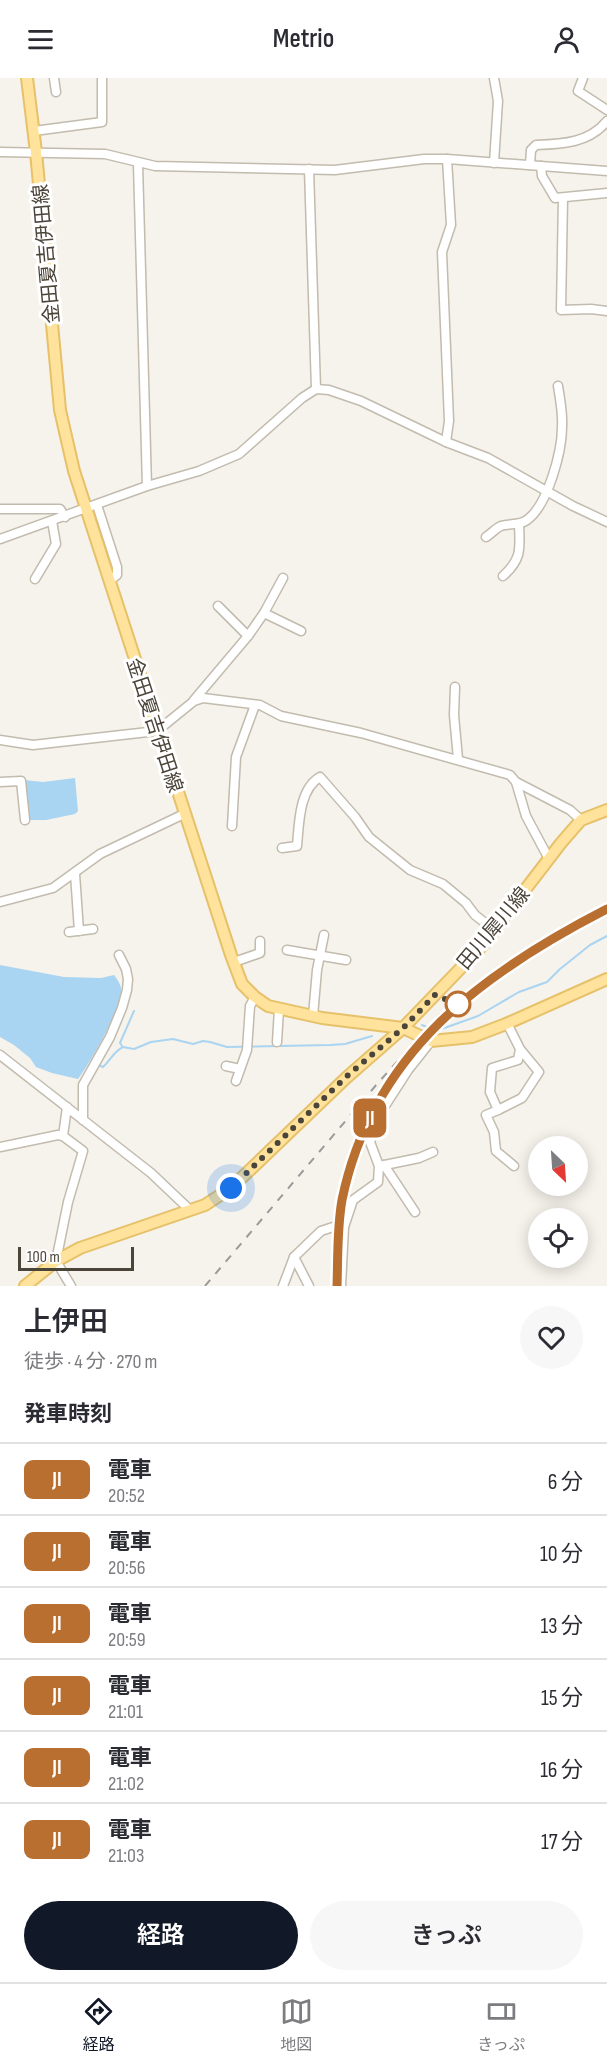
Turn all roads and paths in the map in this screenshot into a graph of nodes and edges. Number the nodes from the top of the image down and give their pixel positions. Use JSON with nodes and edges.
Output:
{"nodes":[{"id":1,"x":27,"y":78,"type":"edge"},
{"id":2,"x":54,"y":78,"type":"edge"},
{"id":3,"x":102,"y":78,"type":"edge"},
{"id":4,"x":494,"y":78,"type":"edge"},
{"id":5,"x":583,"y":78,"type":"edge"},
{"id":6,"x":56,"y":92,"type":"dead end"},
{"id":7,"x":607,"y":110,"type":"edge"},
{"id":8,"x":607,"y":121,"type":"edge"},
{"id":9,"x":34,"y":131,"type":"junction"},
{"id":10,"x":0,"y":152,"type":"edge"},
{"id":11,"x":36,"y":152,"type":"junction"},
{"id":12,"x":447,"y":159,"type":"junction"},
{"id":13,"x":494,"y":163,"type":"junction"},
{"id":14,"x":138,"y":164,"type":"junction"},
{"id":15,"x":530,"y":165,"type":"junction"},
{"id":16,"x":541,"y":166,"type":"junction"},
{"id":17,"x":309,"y":169,"type":"junction"},
{"id":18,"x":607,"y":171,"type":"edge"},
{"id":19,"x":607,"y":193,"type":"edge"},
{"id":20,"x":563,"y":198,"type":"junction"},
{"id":21,"x":607,"y":311,"type":"edge"},
{"id":22,"x":558,"y":386,"type":"dead end"},
{"id":23,"x":316,"y":389,"type":"junction"},
{"id":24,"x":446,"y":442,"type":"junction"},
{"id":25,"x":147,"y":486,"type":"junction"},
{"id":26,"x":546,"y":492,"type":"junction"},
{"id":27,"x":92,"y":507,"type":"junction"},
{"id":28,"x":0,"y":509,"type":"edge"},
{"id":29,"x":65,"y":517,"type":"junction"},
{"id":30,"x":52,"y":521,"type":"junction"},
{"id":31,"x":607,"y":522,"type":"edge"},
{"id":32,"x":519,"y":524,"type":"junction"},
{"id":33,"x":486,"y":537,"type":"dead end"},
{"id":34,"x":0,"y":539,"type":"edge"},
{"id":35,"x":503,"y":576,"type":"dead end"},
{"id":36,"x":284,"y":578,"type":"dead end"},
{"id":37,"x":35,"y":579,"type":"dead end"},
{"id":38,"x":218,"y":606,"type":"dead end"},
{"id":39,"x":264,"y":614,"type":"junction"},
{"id":40,"x":301,"y":631,"type":"dead end"},
{"id":41,"x":248,"y":636,"type":"junction"},
{"id":42,"x":455,"y":687,"type":"dead end"},
{"id":43,"x":194,"y":701,"type":"junction"},
{"id":44,"x":255,"y":705,"type":"junction"},
{"id":45,"x":157,"y":731,"type":"junction"},
{"id":46,"x":0,"y":740,"type":"edge"},
{"id":47,"x":458,"y":759,"type":"junction"},
{"id":48,"x":0,"y":782,"type":"edge"},
{"id":49,"x":516,"y":782,"type":"junction"},
{"id":50,"x":607,"y":810,"type":"edge"},
{"id":51,"x":184,"y":814,"type":"junction"},
{"id":52,"x":24,"y":820,"type":"dead end"},
{"id":53,"x":580,"y":820,"type":"junction"},
{"id":54,"x":232,"y":826,"type":"dead end"},
{"id":55,"x":282,"y":848,"type":"dead end"},
{"id":56,"x":549,"y":859,"type":"junction"},
{"id":57,"x":75,"y":874,"type":"junction"},
{"id":58,"x":0,"y":902,"type":"edge"},
{"id":59,"x":93,"y":929,"type":"dead end"},
{"id":60,"x":494,"y":930,"type":"junction"},
{"id":61,"x":79,"y":931,"type":"junction"},
{"id":62,"x":69,"y":932,"type":"dead end"},
{"id":63,"x":324,"y":935,"type":"dead end"},
{"id":64,"x":260,"y":941,"type":"dead end"},
{"id":65,"x":287,"y":950,"type":"dead end"},
{"id":66,"x":119,"y":955,"type":"dead end"},
{"id":67,"x":320,"y":955,"type":"junction"},
{"id":68,"x":346,"y":960,"type":"dead end"},
{"id":69,"x":234,"y":962,"type":"junction"},
{"id":70,"x":607,"y":979,"type":"edge"},
{"id":71,"x":255,"y":998,"type":"junction"},
{"id":72,"x":279,"y":1009,"type":"junction"},
{"id":73,"x":313,"y":1016,"type":"junction"},
{"id":74,"x":507,"y":1023,"type":"junction"},
{"id":75,"x":403,"y":1028,"type":"junction"},
{"id":76,"x":431,"y":1041,"type":"junction"},
{"id":77,"x":277,"y":1042,"type":"dead end"},
{"id":78,"x":520,"y":1049,"type":"junction"},
{"id":79,"x":0,"y":1055,"type":"edge"},
{"id":80,"x":226,"y":1066,"type":"dead end"},
{"id":81,"x":240,"y":1070,"type":"junction"},
{"id":82,"x":236,"y":1082,"type":"dead end"},
{"id":83,"x":67,"y":1107,"type":"junction"},
{"id":84,"x":498,"y":1110,"type":"junction"},
{"id":85,"x":83,"y":1120,"type":"junction"},
{"id":86,"x":63,"y":1136,"type":"junction"},
{"id":87,"x":0,"y":1147,"type":"edge"},
{"id":88,"x":433,"y":1152,"type":"dead end"},
{"id":89,"x":381,"y":1166,"type":"junction"},
{"id":90,"x":514,"y":1166,"type":"dead end"},
{"id":91,"x":190,"y":1210,"type":"junction"},
{"id":92,"x":415,"y":1212,"type":"dead end"},
{"id":93,"x":344,"y":1227,"type":"junction"},
{"id":94,"x":294,"y":1257,"type":"junction"},
{"id":95,"x":56,"y":1260,"type":"junction"},
{"id":96,"x":25,"y":1286,"type":"edge"},
{"id":97,"x":71,"y":1286,"type":"edge"},
{"id":98,"x":283,"y":1286,"type":"edge"},
{"id":99,"x":309,"y":1286,"type":"edge"},
{"id":100,"x":341,"y":1286,"type":"edge"}],
"edges":[{"from":1,"to":9,"type":"main road","name":"金田夏吉伊田線"},
{"from":2,"to":6,"type":"street"},
{"from":3,"to":9,"type":"street"},
{"from":4,"to":13,"type":"street"},
{"from":5,"to":7,"type":"street"},
{"from":8,"to":15,"type":"street"},
{"from":9,"to":11,"type":"main road","name":"金田夏吉伊田線"},
{"from":10,"to":11,"type":"street"},
{"from":11,"to":14,"type":"street"},
{"from":11,"to":27,"type":"main road","name":"金田夏吉伊田線"},
{"from":12,"to":13,"type":"street"},
{"from":12,"to":17,"type":"street"},
{"from":12,"to":24,"type":"street"},
{"from":13,"to":15,"type":"street"},
{"from":14,"to":17,"type":"street"},
{"from":14,"to":25,"type":"street"},
{"from":15,"to":16,"type":"street"},
{"from":16,"to":18,"type":"street"},
{"from":16,"to":20,"type":"street"},
{"from":17,"to":23,"type":"street"},
{"from":19,"to":20,"type":"street"},
{"from":20,"to":21,"type":"street"},
{"from":22,"to":26,"type":"street"},
{"from":23,"to":24,"type":"street"},
{"from":23,"to":25,"type":"street"},
{"from":24,"to":26,"type":"street"},
{"from":25,"to":27,"type":"street"},
{"from":26,"to":31,"type":"street"},
{"from":26,"to":32,"type":"street"},
{"from":27,"to":29,"type":"street"},
{"from":27,"to":45,"type":"main road","name":"金田夏吉伊田線"},
{"from":28,"to":29,"type":"street"},
{"from":29,"to":30,"type":"street"},
{"from":30,"to":34,"type":"street"},
{"from":30,"to":37,"type":"street"},
{"from":32,"to":33,"type":"street"},
{"from":32,"to":35,"type":"street"},
{"from":36,"to":39,"type":"street"},
{"from":38,"to":41,"type":"street"},
{"from":39,"to":40,"type":"street"},
{"from":39,"to":41,"type":"street"},
{"from":41,"to":43,"type":"street"},
{"from":42,"to":47,"type":"street"},
{"from":43,"to":44,"type":"street"},
{"from":43,"to":45,"type":"street"},
{"from":44,"to":47,"type":"street"},
{"from":44,"to":54,"type":"street"},
{"from":45,"to":46,"type":"street"},
{"from":45,"to":51,"type":"main road","name":"金田夏吉伊田線"},
{"from":47,"to":49,"type":"street"},
{"from":48,"to":52,"type":"street"},
{"from":49,"to":53,"type":"street"},
{"from":49,"to":56,"type":"street"},
{"from":50,"to":53,"type":"main road"},
{"from":51,"to":57,"type":"street"},
{"from":51,"to":69,"type":"main road","name":"金田夏吉伊田線"},
{"from":53,"to":56,"type":"main road","name":"田川犀川線"},
{"from":55,"to":60,"type":"street"},
{"from":56,"to":60,"type":"main road","name":"田川犀川線"},
{"from":57,"to":58,"type":"street"},
{"from":57,"to":61,"type":"street"},
{"from":59,"to":61,"type":"street"},
{"from":60,"to":75,"type":"main road","name":"田川犀川線"},
{"from":61,"to":62,"type":"street"},
{"from":63,"to":67,"type":"street"},
{"from":64,"to":69,"type":"street"},
{"from":65,"to":67,"type":"street"},
{"from":66,"to":85,"type":"street"},
{"from":67,"to":68,"type":"street"},
{"from":67,"to":73,"type":"street"},
{"from":69,"to":71,"type":"main road","name":"金田夏吉伊田線"},
{"from":70,"to":74,"type":"main road"},
{"from":71,"to":72,"type":"main road"},
{"from":71,"to":81,"type":"street"},
{"from":72,"to":73,"type":"main road"},
{"from":72,"to":77,"type":"street"},
{"from":73,"to":75,"type":"main road"},
{"from":74,"to":76,"type":"main road"},
{"from":74,"to":78,"type":"street"},
{"from":75,"to":76,"type":"main road"},
{"from":75,"to":91,"type":"main road","name":"田川犀川線"},
{"from":76,"to":89,"type":"street"},
{"from":78,"to":84,"type":"street"},
{"from":78,"to":84,"type":"street"},
{"from":79,"to":83,"type":"street"},
{"from":80,"to":81,"type":"street"},
{"from":81,"to":82,"type":"street"},
{"from":83,"to":85,"type":"street"},
{"from":83,"to":86,"type":"street"},
{"from":84,"to":90,"type":"street"},
{"from":85,"to":91,"type":"street"},
{"from":86,"to":87,"type":"street"},
{"from":86,"to":95,"type":"street"},
{"from":88,"to":89,"type":"street"},
{"from":89,"to":92,"type":"street"},
{"from":89,"to":93,"type":"street"},
{"from":91,"to":95,"type":"main road","name":"田川犀川線"},
{"from":93,"to":94,"type":"street"},
{"from":93,"to":100,"type":"street"},
{"from":94,"to":98,"type":"street"},
{"from":94,"to":99,"type":"street"},
{"from":95,"to":96,"type":"main road","name":"田川犀川線"},
{"from":95,"to":97,"type":"street"}]}
